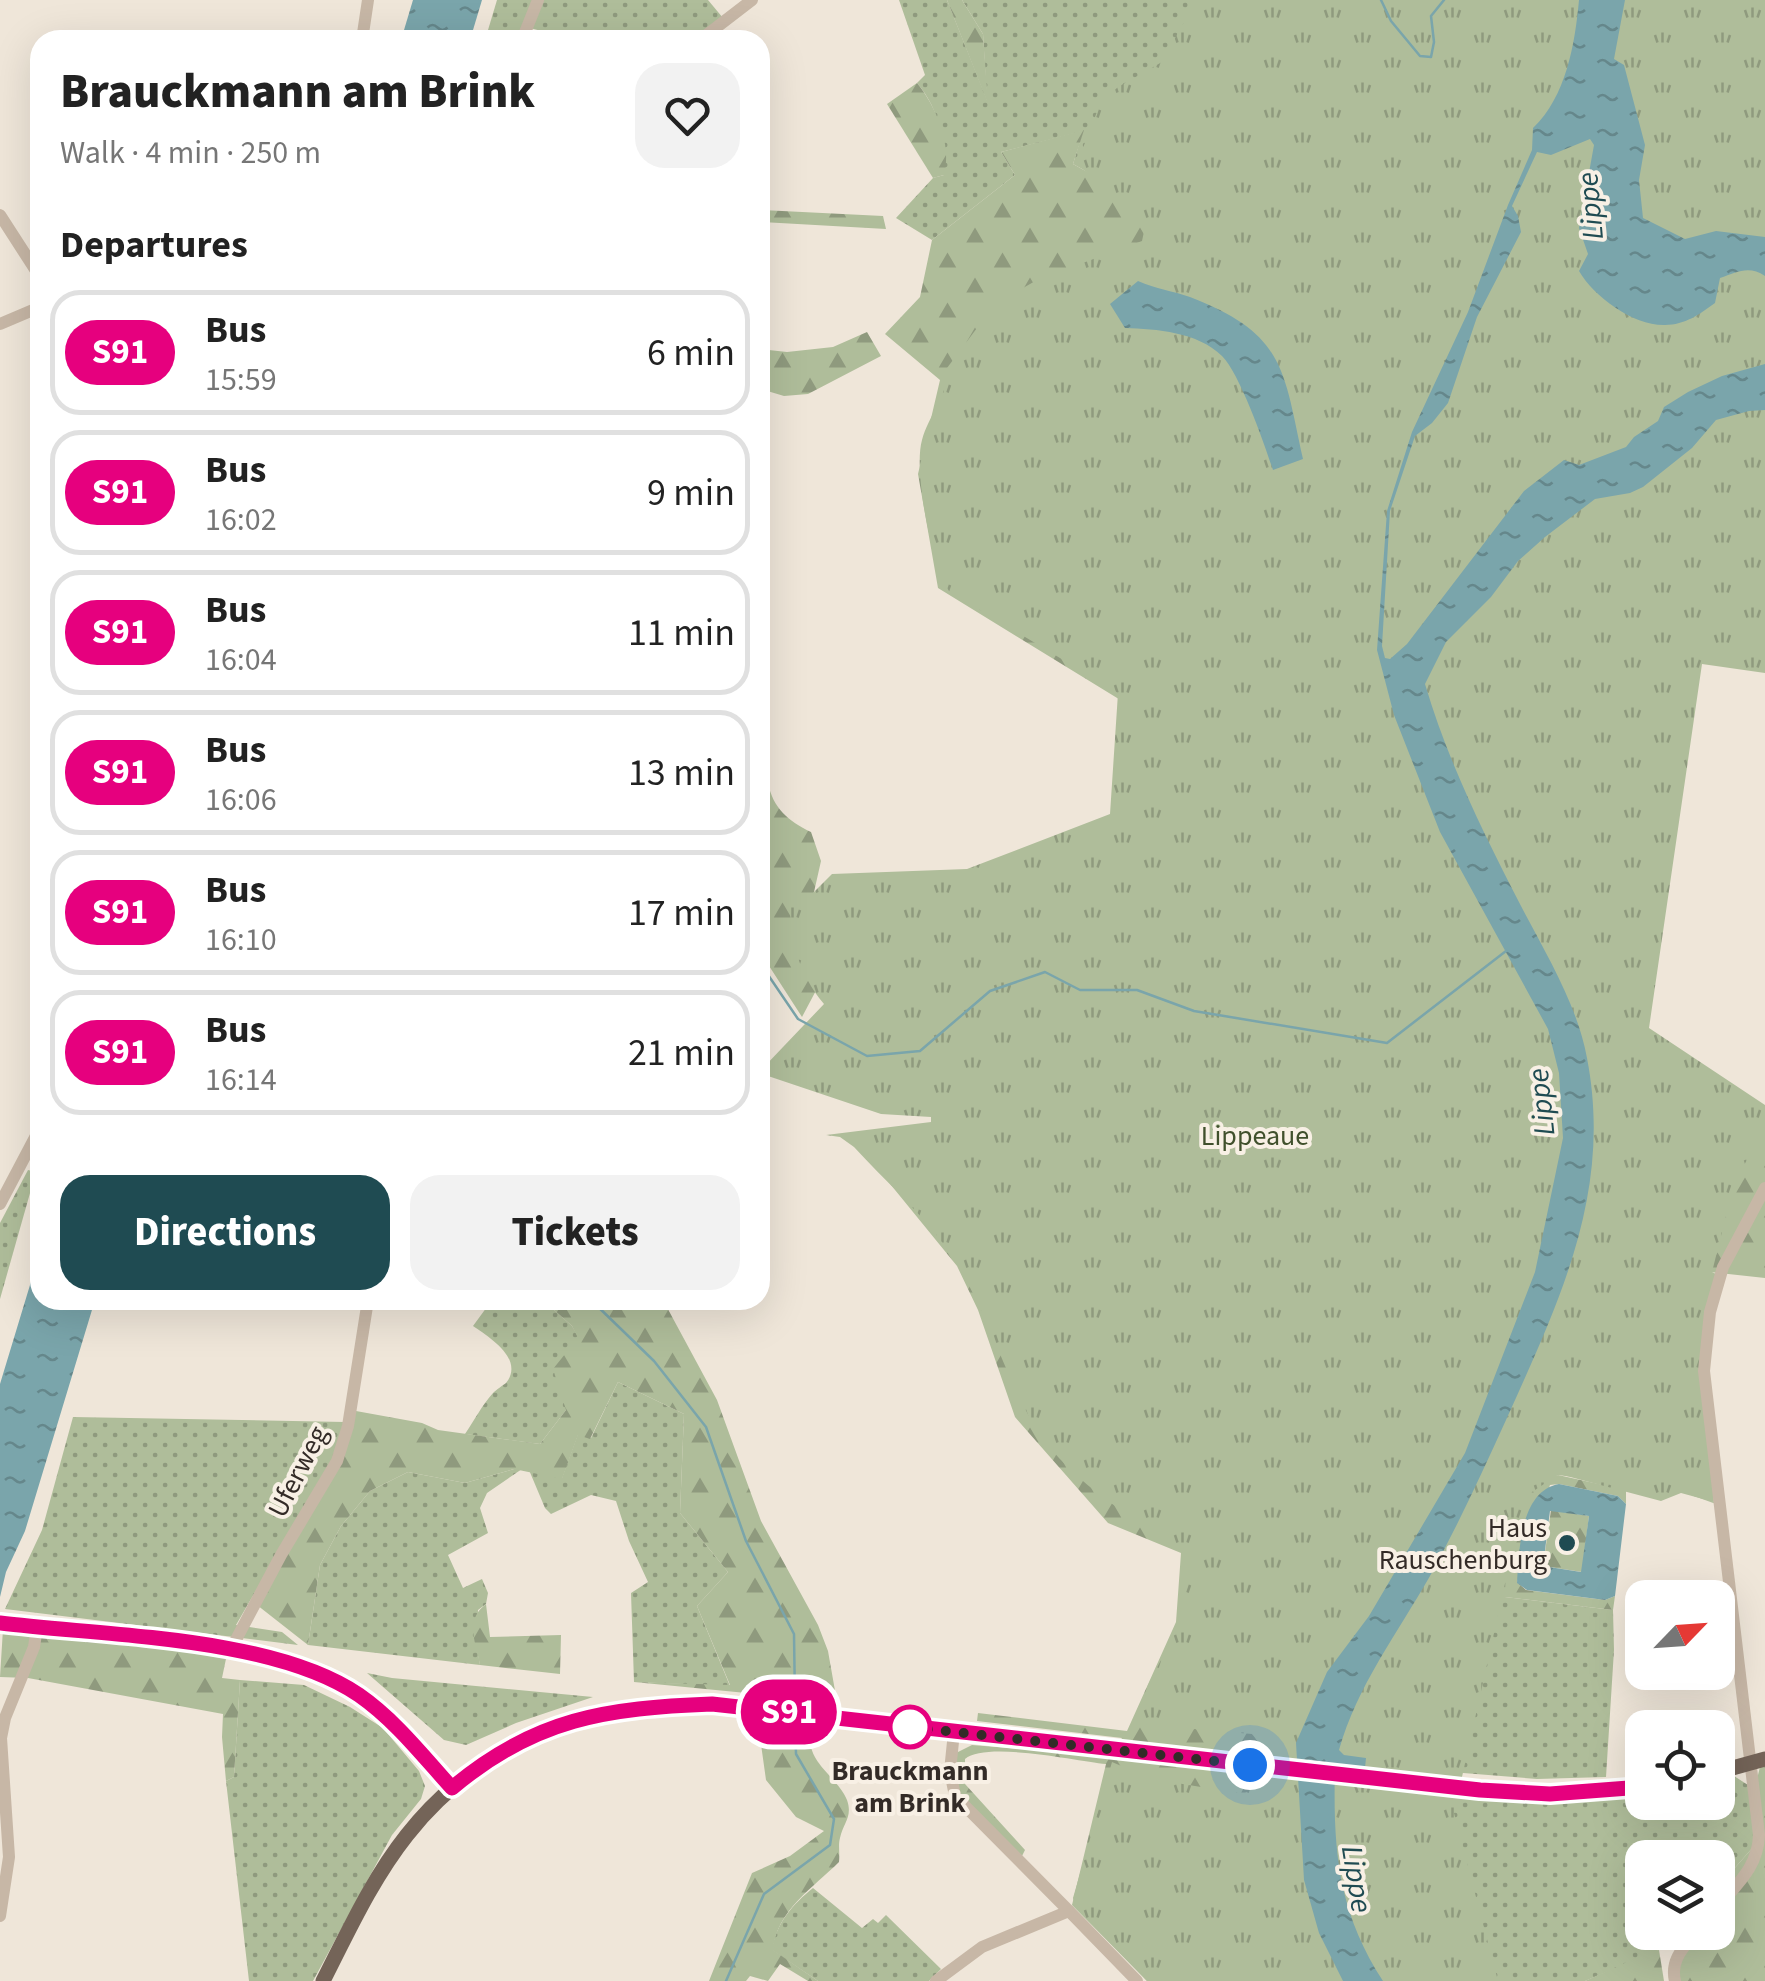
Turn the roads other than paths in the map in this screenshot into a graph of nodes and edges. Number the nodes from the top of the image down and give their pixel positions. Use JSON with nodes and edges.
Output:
{"nodes":[{"id":1,"x":368,"y":0,"type":"edge"},
{"id":2,"x":538,"y":0,"type":"edge"},
{"id":3,"x":752,"y":0,"type":"edge"},
{"id":4,"x":364,"y":30,"type":"edge"},
{"id":5,"x":526,"y":30,"type":"edge"},
{"id":6,"x":713,"y":30,"type":"edge"},
{"id":7,"x":0,"y":215,"type":"edge"},
{"id":8,"x":30,"y":262,"type":"edge"},
{"id":9,"x":30,"y":311,"type":"edge"},
{"id":10,"x":0,"y":324,"type":"edge"},
{"id":11,"x":30,"y":1147,"type":"edge"},
{"id":12,"x":1765,"y":1188,"type":"edge"},
{"id":13,"x":0,"y":1204,"type":"edge"},
{"id":14,"x":366,"y":1310,"type":"edge"},
{"id":15,"x":0,"y":1622,"type":"edge"},
{"id":16,"x":37,"y":1627,"type":"junction"},
{"id":17,"x":230,"y":1650,"type":"junction"},
{"id":18,"x":954,"y":1732,"type":"junction"},
{"id":19,"x":1757,"y":1761,"type":"edge"},
{"id":20,"x":452,"y":1788,"type":"junction"},
{"id":21,"x":1625,"y":1788,"type":"edge"},
{"id":22,"x":1735,"y":1887,"type":"edge"},
{"id":23,"x":1069,"y":1911,"type":"junction"},
{"id":24,"x":0,"y":1916,"type":"edge"},
{"id":25,"x":1683,"y":1950,"type":"edge"},
{"id":26,"x":322,"y":1981,"type":"edge"},
{"id":27,"x":936,"y":1981,"type":"edge"},
{"id":28,"x":1137,"y":1981,"type":"edge"},
{"id":29,"x":1675,"y":1981,"type":"edge"}],
"edges":[{"from":1,"to":4,"type":"street"},
{"from":2,"to":5,"type":"street"},
{"from":3,"to":6,"type":"street"},
{"from":7,"to":8,"type":"street"},
{"from":9,"to":10,"type":"street"},
{"from":11,"to":13,"type":"street"},
{"from":12,"to":19,"type":"street"},
{"from":14,"to":17,"type":"street","name":"Uferweg"},
{"from":15,"to":16,"type":"main road"},
{"from":16,"to":17,"type":"main road"},
{"from":16,"to":24,"type":"street"},
{"from":17,"to":20,"type":"main road"},
{"from":18,"to":20,"type":"main road"},
{"from":18,"to":21,"type":"main road"},
{"from":18,"to":23,"type":"street"},
{"from":19,"to":22,"type":"street"},
{"from":20,"to":26,"type":"main road"},
{"from":23,"to":27,"type":"street"},
{"from":23,"to":28,"type":"street"},
{"from":25,"to":29,"type":"street"}]}
